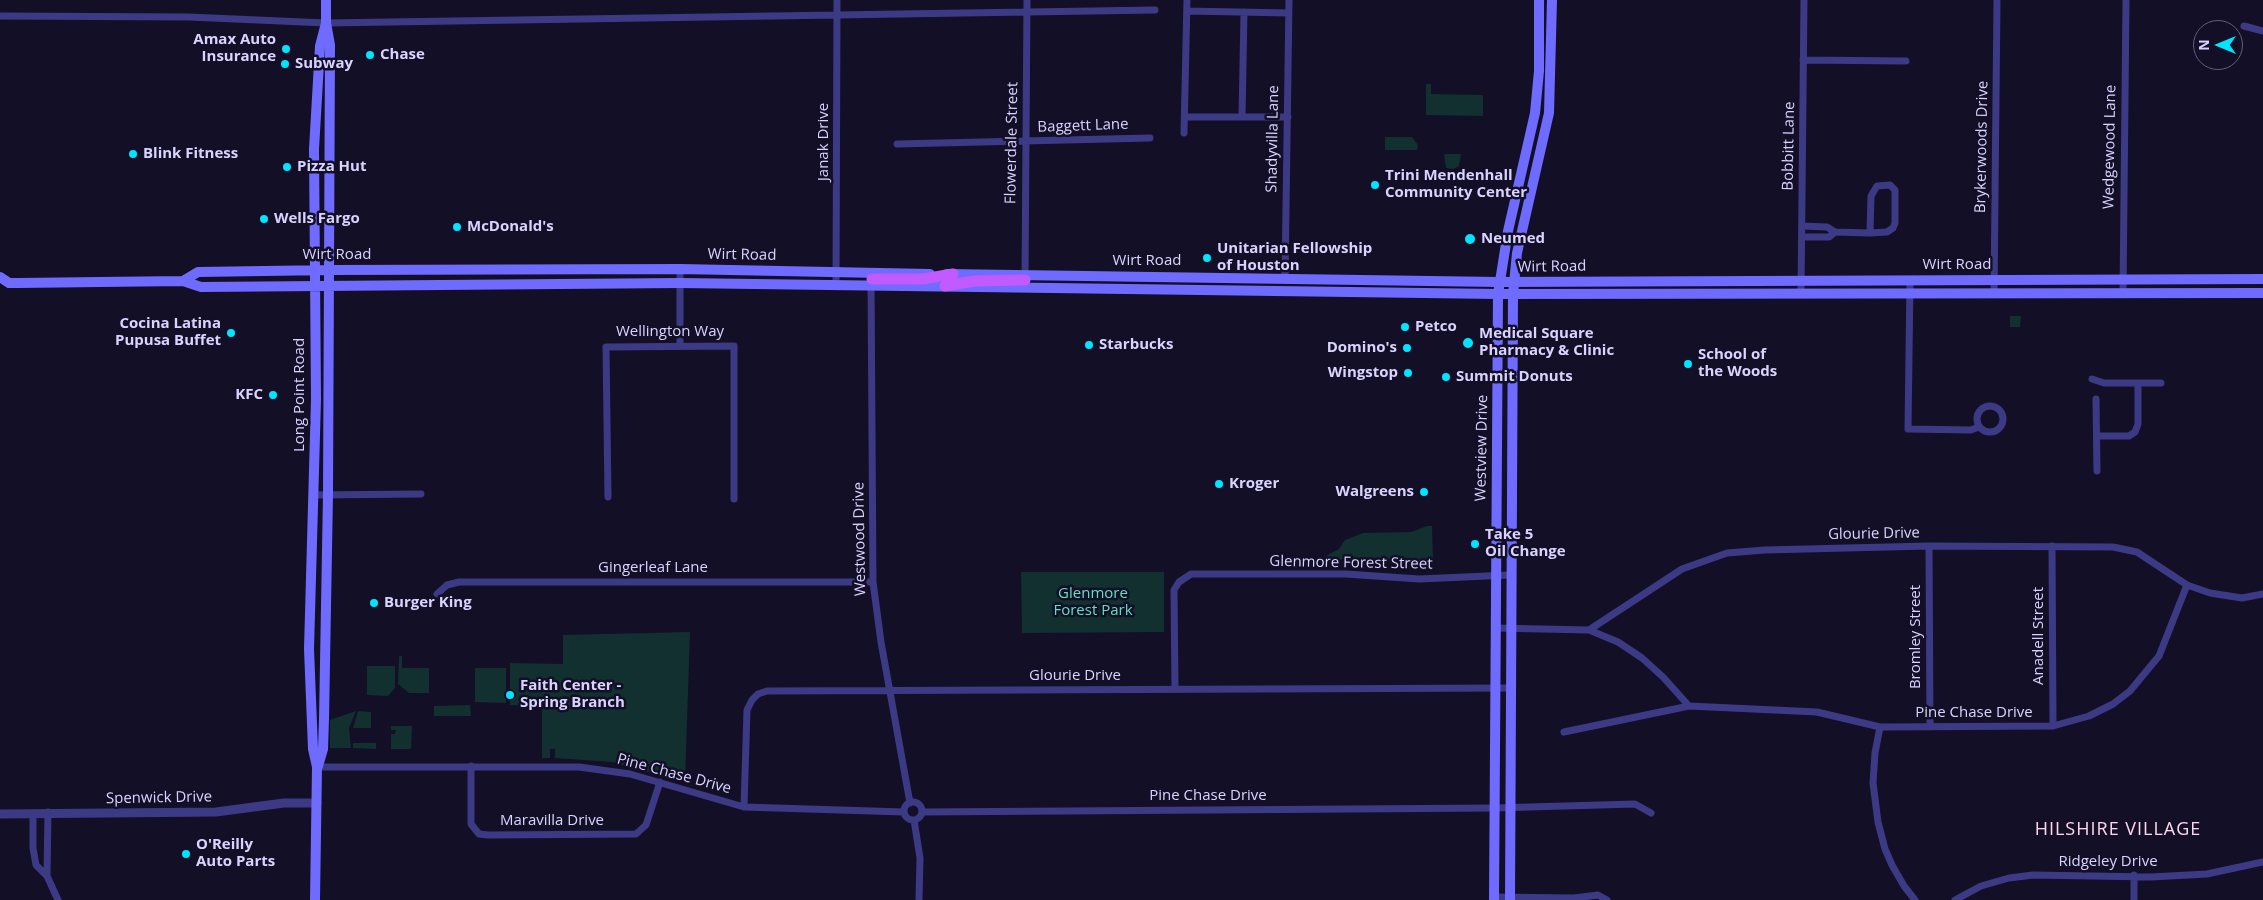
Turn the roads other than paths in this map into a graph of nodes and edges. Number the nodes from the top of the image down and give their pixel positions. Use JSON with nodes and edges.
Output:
{"nodes":[{"id":1,"x":326,"y":0,"type":"edge"},
{"id":2,"x":837,"y":0,"type":"edge"},
{"id":3,"x":1028,"y":0,"type":"edge"},
{"id":4,"x":1187,"y":0,"type":"edge"},
{"id":5,"x":1290,"y":0,"type":"edge"},
{"id":6,"x":1539,"y":0,"type":"edge"},
{"id":7,"x":1552,"y":0,"type":"edge"},
{"id":8,"x":1804,"y":0,"type":"edge"},
{"id":9,"x":1997,"y":0,"type":"edge"},
{"id":10,"x":2126,"y":0,"type":"edge"},
{"id":11,"x":1155,"y":10,"type":"dead end"},
{"id":12,"x":1187,"y":11,"type":"junction"},
{"id":13,"x":1027,"y":12,"type":"junction"},
{"id":14,"x":1244,"y":12,"type":"junction"},
{"id":15,"x":1289,"y":13,"type":"junction"},
{"id":16,"x":837,"y":15,"type":"junction"},
{"id":17,"x":0,"y":16,"type":"edge"},
{"id":18,"x":326,"y":23,"type":"junction"},
{"id":19,"x":2244,"y":26,"type":"dead end"},
{"id":20,"x":2263,"y":31,"type":"edge"},
{"id":21,"x":1803,"y":60,"type":"junction"},
{"id":22,"x":1906,"y":61,"type":"dead end"},
{"id":23,"x":1535,"y":112,"type":"junction"},
{"id":24,"x":1549,"y":113,"type":"junction"},
{"id":25,"x":1185,"y":117,"type":"junction"},
{"id":26,"x":1242,"y":117,"type":"junction"},
{"id":27,"x":1288,"y":117,"type":"junction"},
{"id":28,"x":1184,"y":133,"type":"dead end"},
{"id":29,"x":1150,"y":138,"type":"dead end"},
{"id":30,"x":1026,"y":142,"type":"junction"},
{"id":31,"x":897,"y":144,"type":"dead end"},
{"id":32,"x":1527,"y":153,"type":"junction"},
{"id":33,"x":1540,"y":156,"type":"junction"},
{"id":34,"x":1802,"y":226,"type":"junction"},
{"id":35,"x":1835,"y":232,"type":"junction"},
{"id":36,"x":1870,"y":233,"type":"junction"},
{"id":37,"x":1802,"y":238,"type":"junction"},
{"id":38,"x":680,"y":269,"type":"junction"},
{"id":39,"x":314,"y":270,"type":"junction"},
{"id":40,"x":330,"y":270,"type":"junction"},
{"id":41,"x":506,"y":270,"type":"junction"},
{"id":42,"x":836,"y":271,"type":"junction"},
{"id":43,"x":953,"y":274,"type":"joint"},
{"id":44,"x":0,"y":277,"type":"edge"},
{"id":45,"x":1285,"y":278,"type":"junction"},
{"id":46,"x":872,"y":279,"type":"junction"},
{"id":47,"x":2123,"y":279,"type":"junction"},
{"id":48,"x":2232,"y":279,"type":"junction"},
{"id":49,"x":2263,"y":279,"type":"edge"},
{"id":50,"x":1801,"y":280,"type":"junction"},
{"id":51,"x":1994,"y":280,"type":"junction"},
{"id":52,"x":184,"y":281,"type":"junction"},
{"id":53,"x":1025,"y":281,"type":"junction"},
{"id":54,"x":1910,"y":281,"type":"junction"},
{"id":55,"x":1499,"y":282,"type":"junction"},
{"id":56,"x":1514,"y":282,"type":"junction"},
{"id":57,"x":9,"y":283,"type":"junction"},
{"id":58,"x":680,"y":283,"type":"junction"},
{"id":59,"x":506,"y":284,"type":"junction"},
{"id":60,"x":836,"y":284,"type":"junction"},
{"id":61,"x":315,"y":286,"type":"junction"},
{"id":62,"x":330,"y":286,"type":"junction"},
{"id":63,"x":944,"y":286,"type":"joint"},
{"id":64,"x":0,"y":289,"type":"edge"},
{"id":65,"x":1801,"y":292,"type":"junction"},
{"id":66,"x":1910,"y":293,"type":"junction"},
{"id":67,"x":2263,"y":293,"type":"edge"},
{"id":68,"x":1498,"y":294,"type":"junction"},
{"id":69,"x":1513,"y":294,"type":"junction"},
{"id":70,"x":1994,"y":294,"type":"junction"},
{"id":71,"x":2123,"y":294,"type":"junction"},
{"id":72,"x":2233,"y":294,"type":"junction"},
{"id":73,"x":680,"y":345,"type":"junction"},
{"id":74,"x":2092,"y":379,"type":"dead end"},
{"id":75,"x":2138,"y":383,"type":"junction"},
{"id":76,"x":2161,"y":383,"type":"dead end"},
{"id":77,"x":2096,"y":399,"type":"dead end"},
{"id":78,"x":1979,"y":427,"type":"dead end"},
{"id":79,"x":2096,"y":436,"type":"junction"},
{"id":80,"x":2097,"y":471,"type":"dead end"},
{"id":81,"x":328,"y":494,"type":"junction"},
{"id":82,"x":421,"y":494,"type":"dead end"},
{"id":83,"x":314,"y":495,"type":"junction"},
{"id":84,"x":608,"y":497,"type":"dead end"},
{"id":85,"x":734,"y":499,"type":"dead end"},
{"id":86,"x":1929,"y":546,"type":"junction"},
{"id":87,"x":2052,"y":546,"type":"junction"},
{"id":88,"x":312,"y":554,"type":"junction"},
{"id":89,"x":326,"y":573,"type":"junction"},
{"id":90,"x":1510,"y":575,"type":"junction"},
{"id":91,"x":1496,"y":577,"type":"junction"},
{"id":92,"x":873,"y":582,"type":"junction"},
{"id":93,"x":2187,"y":585,"type":"junction"},
{"id":94,"x":437,"y":594,"type":"dead end"},
{"id":95,"x":2263,"y":594,"type":"edge"},
{"id":96,"x":1495,"y":628,"type":"junction"},
{"id":97,"x":1510,"y":629,"type":"junction"},
{"id":98,"x":1589,"y":630,"type":"junction"},
{"id":99,"x":1495,"y":688,"type":"junction"},
{"id":100,"x":1509,"y":688,"type":"junction"},
{"id":101,"x":1175,"y":689,"type":"junction"},
{"id":102,"x":324,"y":690,"type":"junction"},
{"id":103,"x":310,"y":691,"type":"junction"},
{"id":104,"x":891,"y":691,"type":"junction"},
{"id":105,"x":1689,"y":706,"type":"junction"},
{"id":106,"x":2053,"y":726,"type":"junction"},
{"id":107,"x":1880,"y":727,"type":"junction"},
{"id":108,"x":1930,"y":727,"type":"junction"},
{"id":109,"x":1564,"y":732,"type":"dead end"},
{"id":110,"x":471,"y":766,"type":"junction"},
{"id":111,"x":318,"y":767,"type":"junction"},
{"id":112,"x":660,"y":782,"type":"junction"},
{"id":113,"x":317,"y":803,"type":"junction"},
{"id":114,"x":910,"y":803,"type":"junction"},
{"id":115,"x":744,"y":807,"type":"junction"},
{"id":116,"x":1509,"y":807,"type":"junction"},
{"id":117,"x":1494,"y":808,"type":"junction"},
{"id":118,"x":48,"y":812,"type":"junction"},
{"id":119,"x":904,"y":812,"type":"junction"},
{"id":120,"x":922,"y":812,"type":"junction"},
{"id":121,"x":33,"y":813,"type":"junction"},
{"id":122,"x":0,"y":814,"type":"edge"},
{"id":123,"x":1651,"y":814,"type":"dead end"},
{"id":124,"x":914,"y":820,"type":"junction"},
{"id":125,"x":33,"y":843,"type":"junction"},
{"id":126,"x":47,"y":843,"type":"junction"},
{"id":127,"x":2263,"y":862,"type":"edge"},
{"id":128,"x":2134,"y":875,"type":"junction"},
{"id":129,"x":47,"y":876,"type":"junction"},
{"id":130,"x":1494,"y":898,"type":"edge"},
{"id":131,"x":1510,"y":899,"type":"edge"},
{"id":132,"x":58,"y":900,"type":"edge"},
{"id":133,"x":315,"y":900,"type":"edge"},
{"id":134,"x":919,"y":900,"type":"edge"},
{"id":135,"x":1607,"y":900,"type":"edge"},
{"id":136,"x":1915,"y":900,"type":"edge"},
{"id":137,"x":1956,"y":900,"type":"edge"},
{"id":138,"x":2134,"y":900,"type":"edge"}],
"edges":[{"from":1,"to":18,"type":"main road","name":"Long Point Road"},
{"from":2,"to":16,"type":"street","name":"Janak Drive"},
{"from":3,"to":13,"type":"street","name":"Flowerdale Street"},
{"from":4,"to":12,"type":"street"},
{"from":5,"to":15,"type":"street","name":"Shadyvilla Lane"},
{"from":6,"to":23,"type":"main road","name":"Westview Drive"},
{"from":7,"to":24,"type":"main road","name":"Westview Drive"},
{"from":8,"to":21,"type":"street","name":"Bobbitt Lane"},
{"from":9,"to":51,"type":"street","name":"Brykerwoods Drive"},
{"from":10,"to":47,"type":"street","name":"Wedgewood Lane"},
{"from":11,"to":13,"type":"street"},
{"from":12,"to":14,"type":"street"},
{"from":12,"to":25,"type":"street"},
{"from":13,"to":16,"type":"street"},
{"from":13,"to":30,"type":"street","name":"Flowerdale Street"},
{"from":14,"to":15,"type":"street"},
{"from":14,"to":26,"type":"street"},
{"from":15,"to":27,"type":"street","name":"Shadyvilla Lane"},
{"from":16,"to":18,"type":"street"},
{"from":16,"to":42,"type":"street","name":"Janak Drive"},
{"from":17,"to":18,"type":"street"},
{"from":18,"to":39,"type":"main road","name":"Long Point Road"},
{"from":18,"to":40,"type":"main road","name":"Long Point Road"},
{"from":19,"to":20,"type":"street"},
{"from":21,"to":22,"type":"street"},
{"from":21,"to":34,"type":"street","name":"Bobbitt Lane"},
{"from":23,"to":24,"type":"main road"},
{"from":23,"to":32,"type":"main road","name":"Westview Drive"},
{"from":24,"to":33,"type":"main road","name":"Westview Drive"},
{"from":25,"to":26,"type":"street"},
{"from":25,"to":28,"type":"street"},
{"from":26,"to":27,"type":"street"},
{"from":27,"to":45,"type":"street","name":"Shadyvilla Lane"},
{"from":29,"to":30,"type":"street","name":"Baggett Lane"},
{"from":30,"to":31,"type":"street","name":"Baggett Lane"},
{"from":30,"to":53,"type":"street","name":"Flowerdale Street"},
{"from":32,"to":33,"type":"main road"},
{"from":32,"to":55,"type":"main road","name":"Westview Drive"},
{"from":33,"to":56,"type":"main road","name":"Westview Drive"},
{"from":34,"to":35,"type":"street"},
{"from":34,"to":37,"type":"street","name":"Bobbitt Lane"},
{"from":35,"to":36,"type":"street"},
{"from":35,"to":37,"type":"street"},
{"from":36,"to":36,"type":"street"},
{"from":37,"to":50,"type":"street","name":"Bobbitt Lane"},
{"from":38,"to":41,"type":"main road","name":"Wirt Road"},
{"from":38,"to":42,"type":"main road","name":"Wirt Road"},
{"from":38,"to":58,"type":"street"},
{"from":39,"to":40,"type":"main road","name":"Wirt Road"},
{"from":39,"to":52,"type":"main road","name":"Wirt Road"},
{"from":39,"to":61,"type":"main road","name":"Long Point Road"},
{"from":40,"to":41,"type":"main road","name":"Wirt Road"},
{"from":40,"to":62,"type":"main road","name":"Long Point Road"},
{"from":41,"to":59,"type":"main road"},
{"from":42,"to":46,"type":"main road","name":"Wirt Road"},
{"from":42,"to":60,"type":"street","name":"Janak Drive"},
{"from":43,"to":46,"type":"main road"},
{"from":43,"to":53,"type":"main road","name":"Wirt Road"},
{"from":44,"to":57,"type":"main road"},
{"from":45,"to":53,"type":"main road","name":"Wirt Road"},
{"from":45,"to":55,"type":"main road","name":"Wirt Road"},
{"from":46,"to":60,"type":"main road","name":"Wirt Road"},
{"from":46,"to":63,"type":"main road","name":"Wirt Road"},
{"from":46,"to":92,"type":"street","name":"Westwood Drive"},
{"from":47,"to":48,"type":"main road","name":"Wirt Road"},
{"from":47,"to":51,"type":"main road","name":"Wirt Road"},
{"from":47,"to":71,"type":"street","name":"Wedgewood Lane"},
{"from":48,"to":49,"type":"main road","name":"Wirt Road"},
{"from":48,"to":72,"type":"main road"},
{"from":50,"to":54,"type":"main road","name":"Wirt Road"},
{"from":50,"to":56,"type":"main road","name":"Wirt Road"},
{"from":50,"to":65,"type":"street","name":"Bobbitt Lane"},
{"from":51,"to":54,"type":"main road","name":"Wirt Road"},
{"from":51,"to":70,"type":"street","name":"Brykerwoods Drive"},
{"from":52,"to":57,"type":"main road","name":"Wirt Road"},
{"from":52,"to":61,"type":"main road","name":"Wirt Road"},
{"from":53,"to":63,"type":"main road"},
{"from":53,"to":68,"type":"main road","name":"Wirt Road"},
{"from":54,"to":66,"type":"street"},
{"from":55,"to":56,"type":"main road","name":"Wirt Road"},
{"from":55,"to":68,"type":"main road","name":"Westview Drive"},
{"from":56,"to":69,"type":"main road","name":"Westview Drive"},
{"from":57,"to":64,"type":"main road"},
{"from":58,"to":59,"type":"main road","name":"Wirt Road"},
{"from":58,"to":60,"type":"main road","name":"Wirt Road"},
{"from":58,"to":73,"type":"street"},
{"from":59,"to":62,"type":"main road","name":"Wirt Road"},
{"from":61,"to":62,"type":"main road","name":"Wirt Road"},
{"from":61,"to":83,"type":"main road","name":"Long Point Road"},
{"from":62,"to":81,"type":"main road","name":"Long Point Road"},
{"from":65,"to":66,"type":"main road","name":"Wirt Road"},
{"from":65,"to":69,"type":"main road","name":"Wirt Road"},
{"from":66,"to":70,"type":"main road","name":"Wirt Road"},
{"from":66,"to":78,"type":"street"},
{"from":67,"to":72,"type":"main road","name":"Wirt Road"},
{"from":68,"to":69,"type":"main road","name":"Wirt Road"},
{"from":68,"to":91,"type":"main road","name":"Westview Drive"},
{"from":69,"to":90,"type":"main road","name":"Westview Drive"},
{"from":70,"to":71,"type":"main road","name":"Wirt Road"},
{"from":71,"to":72,"type":"main road","name":"Wirt Road"},
{"from":73,"to":84,"type":"street","name":"Wellington Way"},
{"from":73,"to":85,"type":"street","name":"Wellington Way"},
{"from":74,"to":75,"type":"street"},
{"from":75,"to":76,"type":"street"},
{"from":75,"to":79,"type":"street"},
{"from":77,"to":79,"type":"street"},
{"from":79,"to":80,"type":"street"},
{"from":81,"to":82,"type":"street"},
{"from":81,"to":83,"type":"street"},
{"from":81,"to":89,"type":"main road","name":"Long Point Road"},
{"from":83,"to":88,"type":"main road","name":"Long Point Road"},
{"from":86,"to":87,"type":"street","name":"Glourie Drive"},
{"from":86,"to":98,"type":"street","name":"Glourie Drive"},
{"from":86,"to":108,"type":"street","name":"Bromley Street"},
{"from":87,"to":93,"type":"street","name":"Glourie Drive"},
{"from":87,"to":106,"type":"street","name":"Anadell Street"},
{"from":88,"to":89,"type":"main road"},
{"from":88,"to":103,"type":"main road","name":"Long Point Road"},
{"from":89,"to":102,"type":"main road","name":"Long Point Road"},
{"from":90,"to":91,"type":"street","name":"Glenmore Forest Street"},
{"from":90,"to":97,"type":"main road","name":"Westview Drive"},
{"from":91,"to":96,"type":"main road","name":"Westview Drive"},
{"from":91,"to":101,"type":"street","name":"Glenmore Forest Street"},
{"from":92,"to":94,"type":"street","name":"Gingerleaf Lane"},
{"from":92,"to":104,"type":"street","name":"Westwood Drive"},
{"from":93,"to":95,"type":"street","name":"Glourie Drive"},
{"from":93,"to":106,"type":"street","name":"Pine Chase Drive"},
{"from":96,"to":97,"type":"street"},
{"from":96,"to":99,"type":"main road","name":"Westview Drive"},
{"from":97,"to":98,"type":"street"},
{"from":97,"to":100,"type":"main road","name":"Westview Drive"},
{"from":98,"to":105,"type":"street"},
{"from":99,"to":100,"type":"street","name":"Glourie Drive"},
{"from":99,"to":101,"type":"street","name":"Glourie Drive"},
{"from":99,"to":117,"type":"main road","name":"Westview Drive"},
{"from":100,"to":116,"type":"main road","name":"Westview Drive"},
{"from":101,"to":104,"type":"street","name":"Glourie Drive"},
{"from":102,"to":103,"type":"main road"},
{"from":102,"to":111,"type":"main road","name":"Long Point Road"},
{"from":103,"to":111,"type":"main road","name":"Long Point Road"},
{"from":104,"to":114,"type":"street","name":"Westwood Drive"},
{"from":104,"to":115,"type":"street","name":"Glourie Drive"},
{"from":105,"to":107,"type":"street","name":"Pine Chase Drive"},
{"from":105,"to":109,"type":"street","name":"Pine Chase Drive"},
{"from":106,"to":108,"type":"street","name":"Pine Chase Drive"},
{"from":107,"to":108,"type":"street","name":"Pine Chase Drive"},
{"from":107,"to":136,"type":"street"},
{"from":110,"to":111,"type":"street","name":"Pine Chase Drive"},
{"from":110,"to":112,"type":"street","name":"Pine Chase Drive"},
{"from":110,"to":112,"type":"street","name":"Maravilla Drive"},
{"from":111,"to":113,"type":"main road","name":"Long Point Road"},
{"from":112,"to":115,"type":"street","name":"Pine Chase Drive"},
{"from":113,"to":118,"type":"street","name":"Spenwick Drive"},
{"from":113,"to":133,"type":"main road","name":"Long Point Road"},
{"from":114,"to":119,"type":"street"},
{"from":114,"to":120,"type":"street"},
{"from":115,"to":119,"type":"street","name":"Pine Chase Drive"},
{"from":116,"to":117,"type":"street","name":"Pine Chase Drive"},
{"from":116,"to":123,"type":"street","name":"Pine Chase Drive"},
{"from":116,"to":131,"type":"main road","name":"Westview Drive"},
{"from":117,"to":120,"type":"street","name":"Pine Chase Drive"},
{"from":117,"to":130,"type":"main road","name":"Westview Drive"},
{"from":118,"to":121,"type":"street","name":"Spenwick Drive"},
{"from":118,"to":126,"type":"street"},
{"from":119,"to":124,"type":"street"},
{"from":120,"to":124,"type":"street"},
{"from":121,"to":122,"type":"street","name":"Spenwick Drive"},
{"from":121,"to":125,"type":"street"},
{"from":124,"to":134,"type":"street"},
{"from":125,"to":126,"type":"street"},
{"from":125,"to":129,"type":"street"},
{"from":126,"to":129,"type":"street"},
{"from":127,"to":128,"type":"street","name":"Ridgeley Drive"},
{"from":128,"to":137,"type":"street","name":"Ridgeley Drive"},
{"from":128,"to":138,"type":"street"},
{"from":129,"to":132,"type":"street"},
{"from":130,"to":131,"type":"street"},
{"from":131,"to":135,"type":"street"}]}
